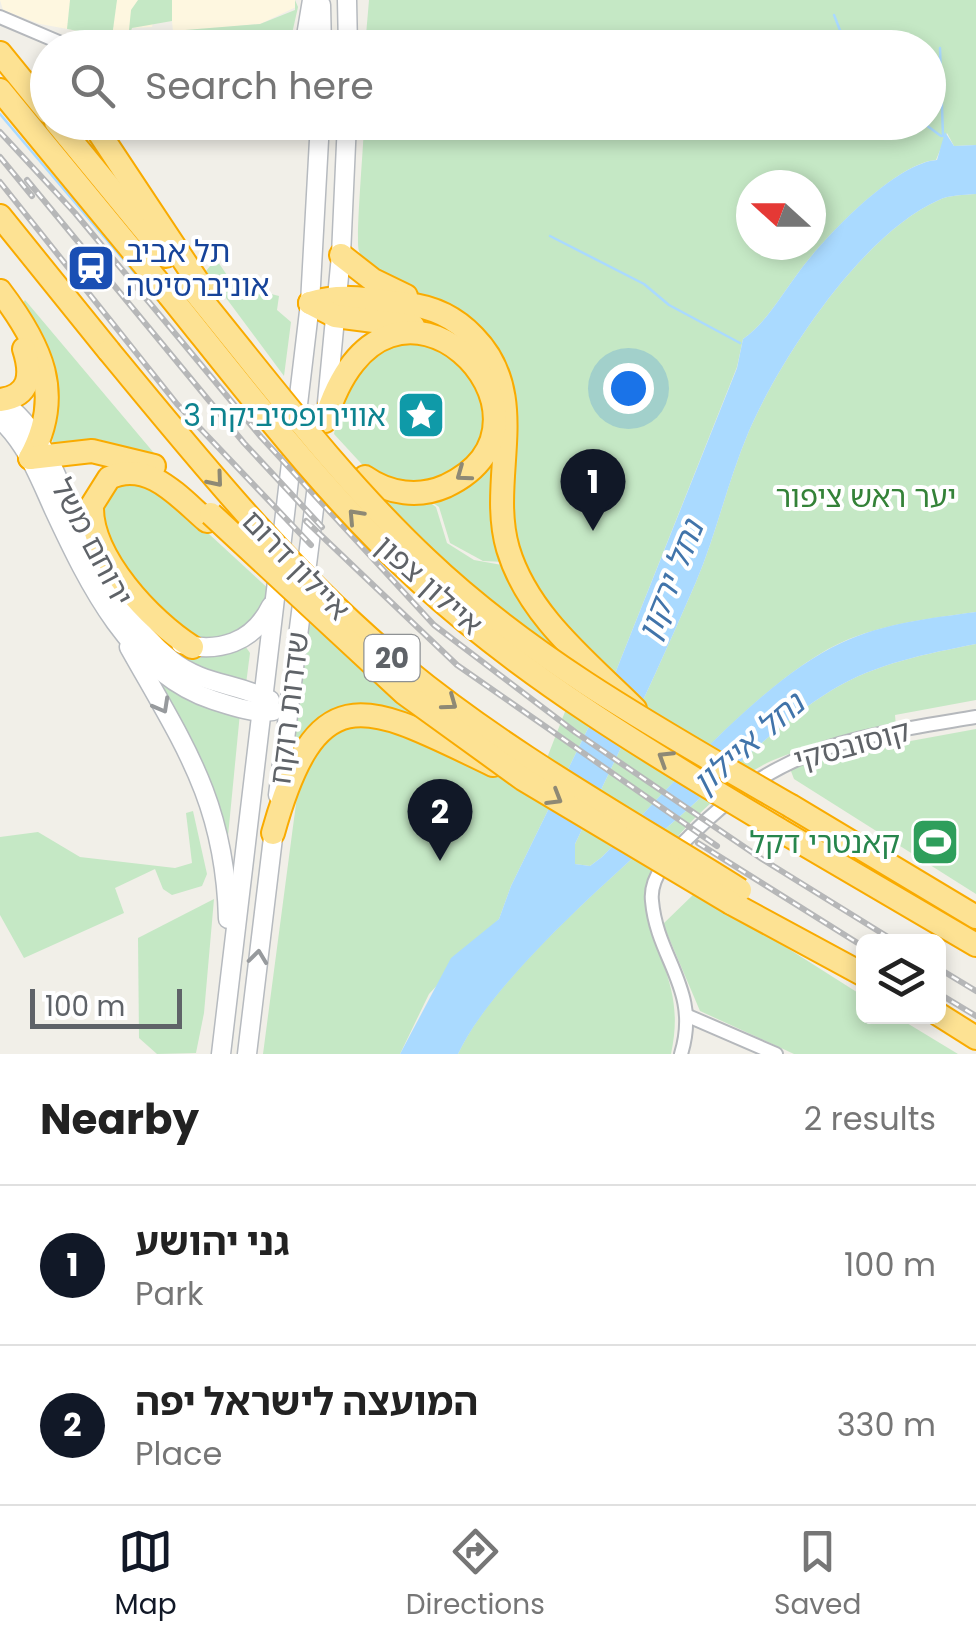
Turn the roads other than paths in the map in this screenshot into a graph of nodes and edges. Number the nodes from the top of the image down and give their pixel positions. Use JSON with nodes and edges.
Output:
{"nodes":[{"id":1,"x":312,"y":0,"type":"edge"},
{"id":2,"x":320,"y":0,"type":"edge"},
{"id":3,"x":347,"y":0,"type":"edge"},
{"id":4,"x":0,"y":17,"type":"edge"},
{"id":5,"x":307,"y":30,"type":"edge"},
{"id":6,"x":321,"y":30,"type":"edge"},
{"id":7,"x":348,"y":30,"type":"edge"},
{"id":8,"x":30,"y":31,"type":"edge"},
{"id":9,"x":0,"y":53,"type":"edge"},
{"id":10,"x":0,"y":90,"type":"edge"},
{"id":11,"x":30,"y":90,"type":"edge"},
{"id":12,"x":30,"y":122,"type":"edge"},
{"id":13,"x":47,"y":140,"type":"edge"},
{"id":14,"x":70,"y":140,"type":"edge"},
{"id":15,"x":102,"y":140,"type":"edge"},
{"id":16,"x":317,"y":140,"type":"edge"},
{"id":17,"x":319,"y":140,"type":"edge"},
{"id":18,"x":346,"y":140,"type":"edge"},
{"id":19,"x":319,"y":146,"type":"junction"},
{"id":20,"x":0,"y":216,"type":"edge"},
{"id":21,"x":341,"y":255,"type":"junction"},
{"id":22,"x":183,"y":284,"type":"junction"},
{"id":23,"x":0,"y":293,"type":"edge"},
{"id":24,"x":310,"y":303,"type":"junction"},
{"id":25,"x":336,"y":305,"type":"junction"},
{"id":26,"x":441,"y":312,"type":"junction"},
{"id":27,"x":252,"y":362,"type":"junction"},
{"id":28,"x":479,"y":367,"type":"junction"},
{"id":29,"x":0,"y":400,"type":"edge"},
{"id":30,"x":0,"y":418,"type":"edge"},
{"id":31,"x":325,"y":421,"type":"junction"},
{"id":32,"x":39,"y":451,"type":"junction"},
{"id":33,"x":209,"y":517,"type":"junction"},
{"id":34,"x":287,"y":591,"type":"junction"},
{"id":35,"x":117,"y":611,"type":"junction"},
{"id":36,"x":192,"y":647,"type":"junction"},
{"id":37,"x":263,"y":704,"type":"junction"},
{"id":38,"x":289,"y":709,"type":"junction"},
{"id":39,"x":976,"y":717,"type":"edge"},
{"id":40,"x":652,"y":726,"type":"junction"},
{"id":41,"x":523,"y":779,"type":"junction"},
{"id":42,"x":273,"y":833,"type":"junction"},
{"id":43,"x":736,"y":897,"type":"junction"},
{"id":44,"x":976,"y":917,"type":"edge"},
{"id":45,"x":976,"y":944,"type":"edge"},
{"id":46,"x":856,"y":966,"type":"edge"},
{"id":47,"x":230,"y":984,"type":"junction"},
{"id":48,"x":688,"y":1016,"type":"junction"},
{"id":49,"x":946,"y":1019,"type":"edge"},
{"id":50,"x":976,"y":1038,"type":"edge"},
{"id":51,"x":221,"y":1054,"type":"edge"},
{"id":52,"x":246,"y":1054,"type":"edge"},
{"id":53,"x":681,"y":1054,"type":"edge"},
{"id":54,"x":776,"y":1054,"type":"edge"}],
"edges":[{"from":1,"to":5,"type":"main road"},
{"from":2,"to":6,"type":"main road"},
{"from":3,"to":7,"type":"main road"},
{"from":4,"to":8,"type":"street"},
{"from":9,"to":11,"type":"highway"},
{"from":10,"to":12,"type":"highway","name":"איילון צפון","number":"20"},
{"from":13,"to":22,"type":"highway","name":"איילון צפון","number":"20"},
{"from":14,"to":22,"type":"highway","number":"20"},
{"from":15,"to":22,"type":"highway"},
{"from":16,"to":19,"type":"main road"},
{"from":17,"to":19,"type":"main road","name":"שדרות רוקח"},
{"from":18,"to":21,"type":"main road","name":"שדרות רוקח"},
{"from":19,"to":24,"type":"main road","name":"שדרות רוקח"},
{"from":20,"to":43,"type":"highway","name":"איילון דרום","number":"20","one_way":true,"bridge":true},
{"from":21,"to":25,"type":"main road","name":"שדרות רוקח"},
{"from":21,"to":26,"type":"highway"},
{"from":22,"to":27,"type":"highway","number":"20","bridge":true},
{"from":45,"to":22,"type":"highway","name":"איילון צפון","number":"20","one_way":true,"bridge":true},
{"from":23,"to":29,"type":"highway"},
{"from":23,"to":32,"type":"highway"},
{"from":24,"to":25,"type":"highway"},
{"from":24,"to":34,"type":"main road","name":"שדרות רוקח"},
{"from":25,"to":26,"type":"highway"},
{"from":25,"to":28,"type":"highway"},
{"from":25,"to":31,"type":"main road","name":"שדרות רוקח"},
{"from":26,"to":40,"type":"highway","bridge":true},
{"from":28,"to":27,"type":"highway","one_way":true,"bridge":true},
{"from":27,"to":40,"type":"highway","number":"20","bridge":true},
{"from":28,"to":31,"type":"highway"},
{"from":29,"to":32,"type":"main road","name":"ירוחם משל"},
{"from":30,"to":32,"type":"main road","name":"ירוחם משל"},
{"from":31,"to":38,"type":"main road","name":"שדרות רוקח"},
{"from":32,"to":33,"type":"highway"},
{"from":32,"to":35,"type":"main road","name":"ירוחם משל"},
{"from":33,"to":34,"type":"highway","bridge":true},
{"from":33,"to":36,"type":"highway"},
{"from":34,"to":36,"type":"main road"},
{"from":34,"to":37,"type":"main road","name":"שדרות רוקח"},
{"from":34,"to":41,"type":"highway","bridge":true},
{"from":35,"to":36,"type":"main road"},
{"from":35,"to":37,"type":"main road","name":"ירוחם משל"},
{"from":35,"to":47,"type":"main road","one_way":true},
{"from":37,"to":38,"type":"main road","name":"ירוחם משל"},
{"from":37,"to":47,"type":"main road","name":"שדרות רוקח"},
{"from":38,"to":42,"type":"main road","name":"שדרות רוקח"},
{"from":39,"to":48,"type":"street","name":"קוסובסקי"},
{"from":40,"to":44,"type":"highway","number":"20","bridge":true},
{"from":41,"to":42,"type":"highway","bridge":true},
{"from":41,"to":43,"type":"highway","one_way":true,"bridge":true},
{"from":52,"to":42,"type":"main road","name":"שדרות רוקח","one_way":true},
{"from":43,"to":46,"type":"highway"},
{"from":47,"to":51,"type":"main road","name":"שדרות רוקח"},
{"from":48,"to":53,"type":"street","name":"קוסובסקי"},
{"from":48,"to":54,"type":"street"},
{"from":49,"to":50,"type":"highway"}]}
